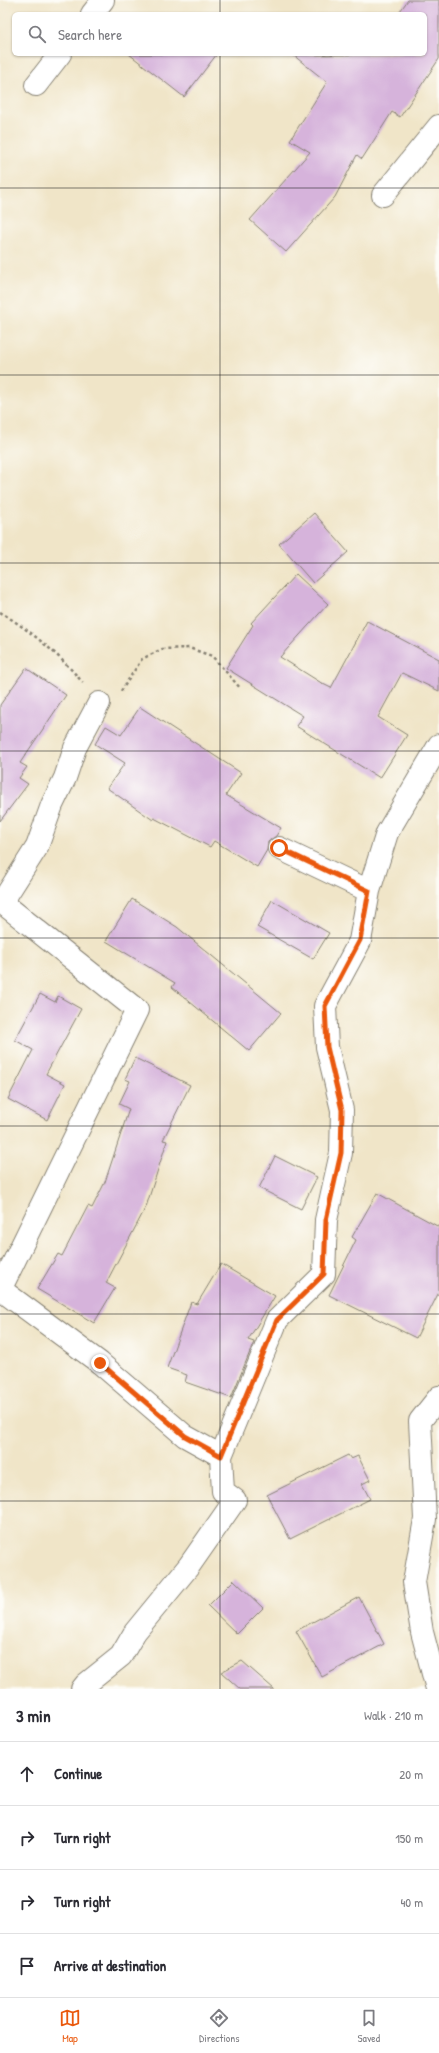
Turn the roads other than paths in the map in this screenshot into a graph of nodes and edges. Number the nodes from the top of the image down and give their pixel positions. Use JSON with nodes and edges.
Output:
{"nodes":[{"id":1,"x":103,"y":0,"type":"edge"},
{"id":2,"x":94,"y":12,"type":"edge"},
{"id":3,"x":58,"y":56,"type":"edge"},
{"id":4,"x":36,"y":85,"type":"dead end"},
{"id":5,"x":439,"y":126,"type":"edge"},
{"id":6,"x":382,"y":195,"type":"dead end"},
{"id":7,"x":99,"y":703,"type":"road end"},
{"id":8,"x":439,"y":745,"type":"edge"},
{"id":9,"x":279,"y":848,"type":"dead end"},
{"id":10,"x":369,"y":891,"type":"junction"},
{"id":11,"x":1,"y":902,"type":"edge"},
{"id":12,"x":0,"y":1289,"type":"edge"},
{"id":13,"x":439,"y":1397,"type":"edge"},
{"id":14,"x":221,"y":1456,"type":"junction"},
{"id":15,"x":82,"y":1689,"type":"edge"},
{"id":16,"x":437,"y":1689,"type":"edge"}],
"edges":[{"from":1,"to":2,"type":"street"},
{"from":3,"to":4,"type":"street"},
{"from":5,"to":6,"type":"street"},
{"from":7,"to":11,"type":"street"},
{"from":8,"to":10,"type":"street"},
{"from":9,"to":10,"type":"street"},
{"from":10,"to":14,"type":"street"},
{"from":11,"to":12,"type":"street"},
{"from":12,"to":14,"type":"street"},
{"from":13,"to":16,"type":"street"},
{"from":14,"to":15,"type":"street"}]}
